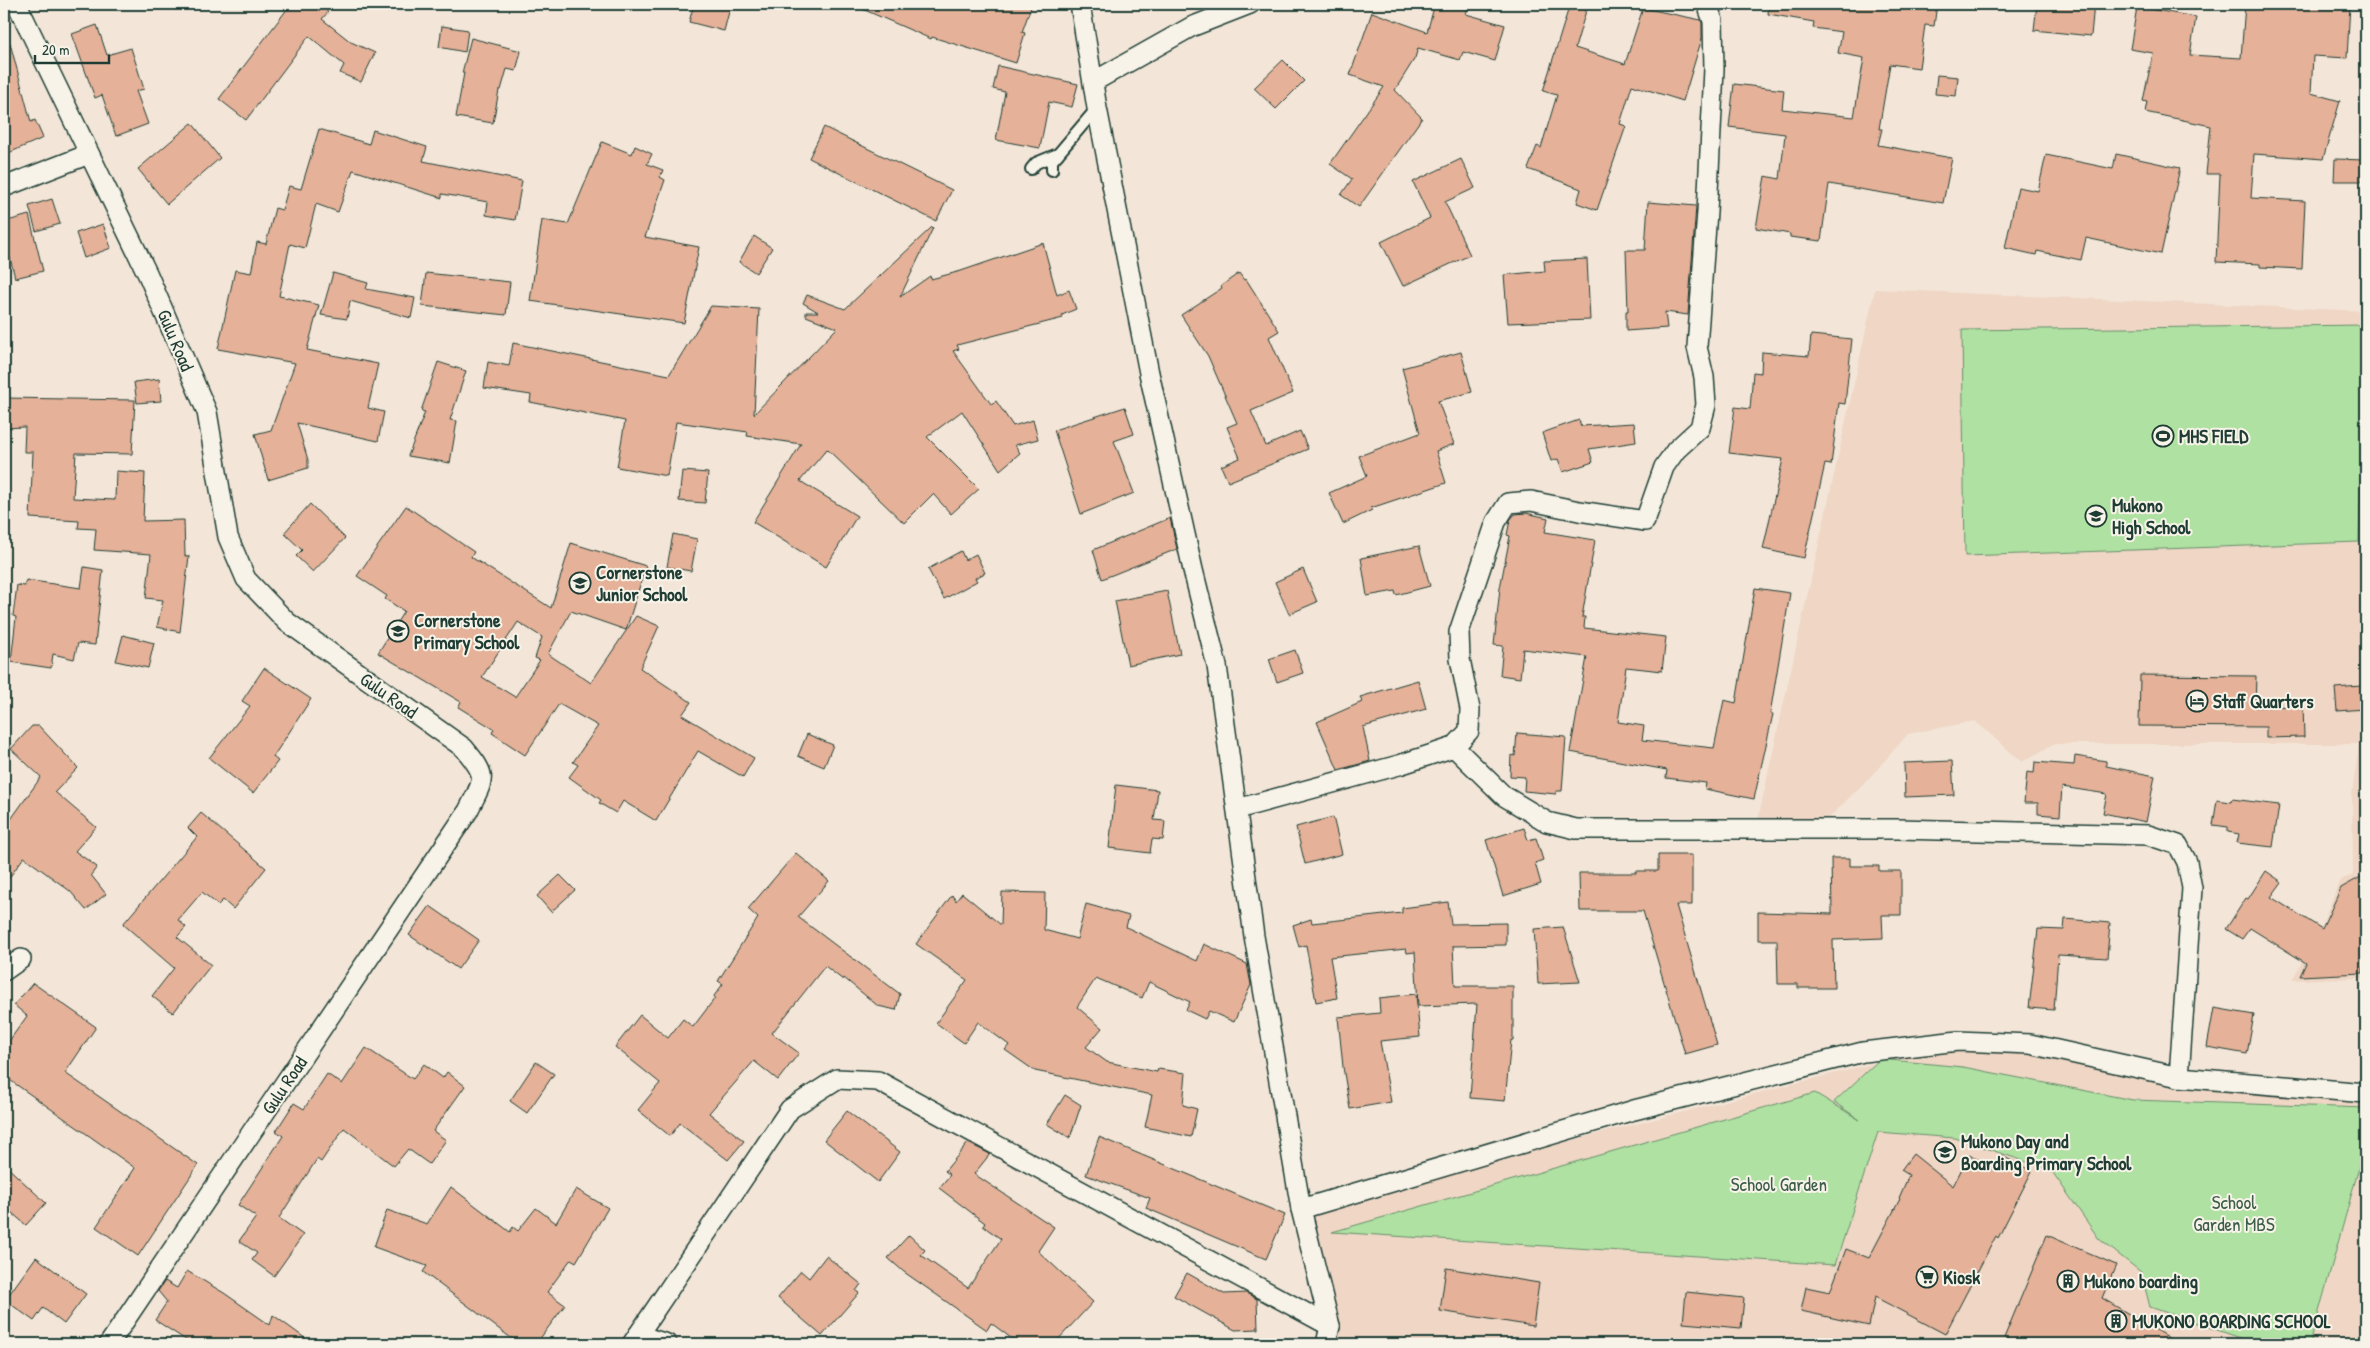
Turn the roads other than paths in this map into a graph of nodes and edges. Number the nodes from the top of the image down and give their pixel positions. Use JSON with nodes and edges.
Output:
{"nodes":[{"id":1,"x":17,"y":4,"type":"edge"},
{"id":2,"x":1080,"y":4,"type":"edge"},
{"id":3,"x":1250,"y":4,"type":"edge"},
{"id":4,"x":1707,"y":4,"type":"edge"},
{"id":5,"x":1093,"y":82,"type":"junction"},
{"id":6,"x":1098,"y":108,"type":"junction"},
{"id":7,"x":89,"y":154,"type":"junction"},
{"id":8,"x":1058,"y":154,"type":"junction"},
{"id":9,"x":1031,"y":169,"type":"dead end"},
{"id":10,"x":1052,"y":170,"type":"dead end"},
{"id":11,"x":4,"y":187,"type":"edge"},
{"id":12,"x":1454,"y":747,"type":"junction"},
{"id":13,"x":1237,"y":809,"type":"junction"},
{"id":14,"x":21,"y":960,"type":"dead end"},
{"id":15,"x":4,"y":971,"type":"edge"},
{"id":16,"x":2179,"y":1077,"type":"junction"},
{"id":17,"x":2366,"y":1093,"type":"edge"},
{"id":18,"x":1301,"y":1209,"type":"junction"},
{"id":19,"x":1328,"y":1335,"type":"edge"},
{"id":20,"x":635,"y":1340,"type":"edge"},
{"id":21,"x":109,"y":1344,"type":"edge"},
{"id":22,"x":667,"y":1344,"type":"edge"}],
"edges":[{"from":1,"to":7,"type":"street","name":"Gulu Road"},
{"from":2,"to":5,"type":"street"},
{"from":3,"to":5,"type":"street"},
{"from":4,"to":12,"type":"street"},
{"from":5,"to":6,"type":"street"},
{"from":6,"to":8,"type":"lane"},
{"from":6,"to":13,"type":"street"},
{"from":7,"to":11,"type":"street"},
{"from":7,"to":21,"type":"street","name":"Gulu Road"},
{"from":8,"to":9,"type":"lane"},
{"from":8,"to":10,"type":"lane"},
{"from":12,"to":13,"type":"street"},
{"from":12,"to":16,"type":"street"},
{"from":13,"to":18,"type":"street"},
{"from":14,"to":15,"type":"street"},
{"from":16,"to":17,"type":"street"},
{"from":16,"to":18,"type":"street"},
{"from":18,"to":19,"type":"street"},
{"from":19,"to":20,"type":"street"},
{"from":20,"to":22,"type":"street"}]}
